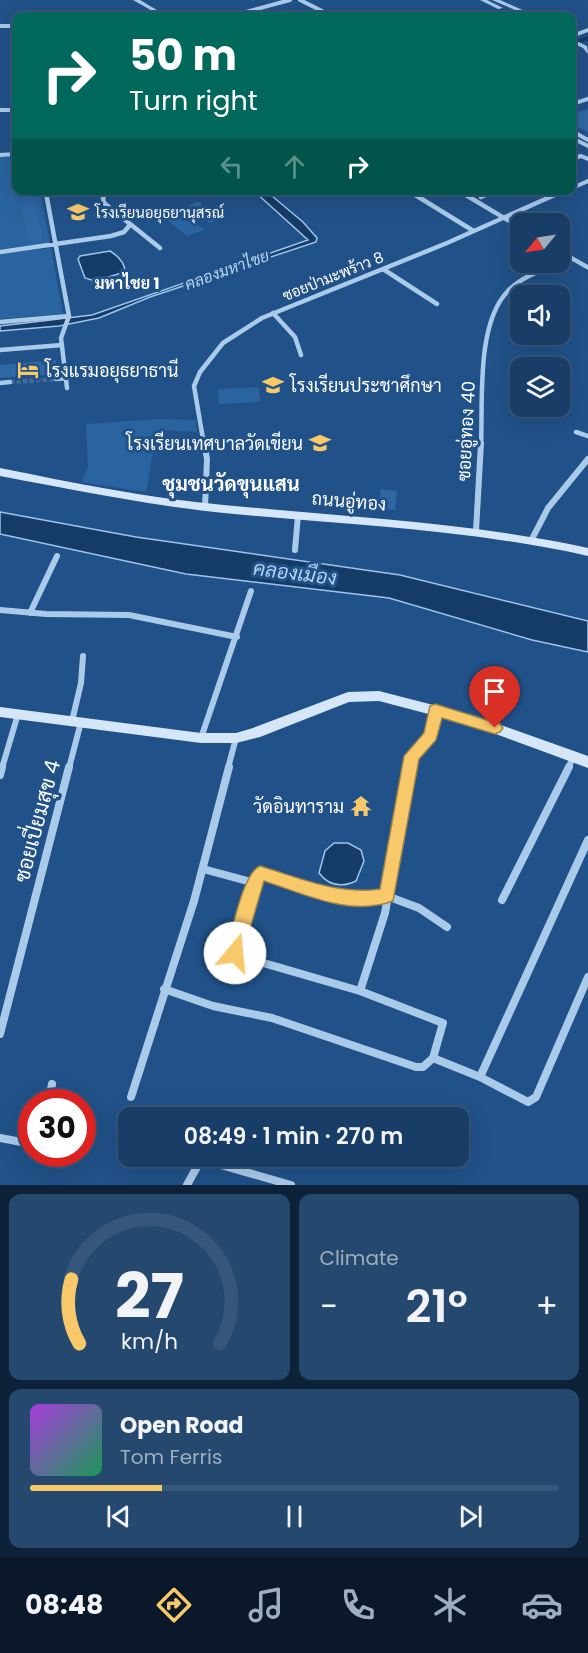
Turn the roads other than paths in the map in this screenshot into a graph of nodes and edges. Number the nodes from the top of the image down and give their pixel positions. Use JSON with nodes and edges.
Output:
{"nodes":[{"id":1,"x":136,"y":0,"type":"edge"},
{"id":2,"x":291,"y":0,"type":"edge"},
{"id":3,"x":300,"y":0,"type":"edge"},
{"id":4,"x":483,"y":0,"type":"edge"},
{"id":5,"x":495,"y":0,"type":"edge"},
{"id":6,"x":157,"y":12,"type":"edge"},
{"id":7,"x":246,"y":12,"type":"edge"},
{"id":8,"x":324,"y":12,"type":"edge"},
{"id":9,"x":511,"y":12,"type":"edge"},
{"id":10,"x":523,"y":12,"type":"edge"},
{"id":11,"x":46,"y":195,"type":"edge"},
{"id":12,"x":105,"y":195,"type":"edge"},
{"id":13,"x":415,"y":195,"type":"edge"},
{"id":14,"x":464,"y":195,"type":"edge"},
{"id":15,"x":478,"y":195,"type":"edge"},
{"id":16,"x":486,"y":195,"type":"edge"},
{"id":17,"x":555,"y":195,"type":"edge"},
{"id":18,"x":481,"y":197,"type":"junction"},
{"id":19,"x":515,"y":213,"type":"edge"},
{"id":20,"x":510,"y":214,"type":"edge"},
{"id":21,"x":510,"y":215,"type":"edge"},
{"id":22,"x":503,"y":218,"type":"junction"},
{"id":23,"x":510,"y":222,"type":"edge"},
{"id":24,"x":129,"y":226,"type":"junction"},
{"id":25,"x":471,"y":230,"type":"junction"},
{"id":26,"x":55,"y":245,"type":"junction"},
{"id":27,"x":160,"y":248,"type":"dead end"},
{"id":28,"x":570,"y":249,"type":"edge"},
{"id":29,"x":0,"y":252,"type":"edge"},
{"id":30,"x":572,"y":259,"type":"joint"},
{"id":31,"x":588,"y":259,"type":"edge"},
{"id":32,"x":588,"y":268,"type":"edge"},
{"id":33,"x":383,"y":269,"type":"junction"},
{"id":34,"x":437,"y":304,"type":"dead end"},
{"id":35,"x":273,"y":313,"type":"junction"},
{"id":36,"x":69,"y":318,"type":"junction"},
{"id":37,"x":0,"y":322,"type":"edge"},
{"id":38,"x":62,"y":345,"type":"junction"},
{"id":39,"x":0,"y":350,"type":"edge"},
{"id":40,"x":301,"y":355,"type":"dead end"},
{"id":41,"x":67,"y":378,"type":"junction"},
{"id":42,"x":56,"y":379,"type":"tunnel mouth"},
{"id":43,"x":10,"y":382,"type":"tunnel mouth"},
{"id":44,"x":0,"y":383,"type":"edge"},
{"id":45,"x":67,"y":388,"type":"dead end"},
{"id":46,"x":576,"y":432,"type":"dead end"},
{"id":47,"x":588,"y":436,"type":"edge"},
{"id":48,"x":588,"y":459,"type":"edge"},
{"id":49,"x":0,"y":472,"type":"edge"},
{"id":50,"x":205,"y":507,"type":"junction"},
{"id":51,"x":298,"y":514,"type":"junction"},
{"id":52,"x":477,"y":531,"type":"junction"},
{"id":53,"x":532,"y":539,"type":"junction"},
{"id":54,"x":295,"y":549,"type":"dead end"},
{"id":55,"x":588,"y":552,"type":"edge"},
{"id":56,"x":57,"y":556,"type":"dead end"},
{"id":57,"x":251,"y":591,"type":"dead end"},
{"id":58,"x":0,"y":610,"type":"edge"},
{"id":59,"x":30,"y":613,"type":"junction"},
{"id":60,"x":237,"y":637,"type":"junction"},
{"id":61,"x":83,"y":656,"type":"dead end"},
{"id":62,"x":435,"y":710,"type":"junction"},
{"id":63,"x":0,"y":712,"type":"edge"},
{"id":64,"x":18,"y":714,"type":"junction"},
{"id":65,"x":76,"y":722,"type":"junction"},
{"id":66,"x":201,"y":738,"type":"junction"},
{"id":67,"x":236,"y":738,"type":"junction"},
{"id":68,"x":574,"y":756,"type":"junction"},
{"id":69,"x":588,"y":762,"type":"edge"},
{"id":70,"x":0,"y":775,"type":"edge"},
{"id":71,"x":588,"y":840,"type":"edge"},
{"id":72,"x":203,"y":869,"type":"junction"},
{"id":73,"x":255,"y":883,"type":"junction"},
{"id":74,"x":387,"y":896,"type":"junction"},
{"id":75,"x":502,"y":900,"type":"dead end"},
{"id":76,"x":447,"y":927,"type":"dead end"},
{"id":77,"x":588,"y":978,"type":"edge"},
{"id":78,"x":164,"y":989,"type":"junction"},
{"id":79,"x":360,"y":991,"type":"junction"},
{"id":80,"x":0,"y":1034,"type":"edge"},
{"id":81,"x":433,"y":1058,"type":"junction"},
{"id":82,"x":480,"y":1077,"type":"junction"},
{"id":83,"x":52,"y":1084,"type":"dead end"},
{"id":84,"x":51,"y":1089,"type":"edge"},
{"id":85,"x":131,"y":1097,"type":"dead end"},
{"id":86,"x":0,"y":1138,"type":"edge"},
{"id":87,"x":18,"y":1141,"type":"edge"},
{"id":88,"x":187,"y":1185,"type":"edge"},
{"id":89,"x":291,"y":1185,"type":"edge"}],
"edges":[{"from":1,"to":6,"type":"street"},
{"from":2,"to":7,"type":"street"},
{"from":3,"to":8,"type":"street"},
{"from":4,"to":9,"type":"street"},
{"from":5,"to":10,"type":"street"},
{"from":11,"to":26,"type":"street"},
{"from":12,"to":24,"type":"street"},
{"from":13,"to":25,"type":"street"},
{"from":14,"to":22,"type":"street"},
{"from":15,"to":18,"type":"street"},
{"from":16,"to":18,"type":"street"},
{"from":17,"to":19,"type":"street","name":"ซอยป่ามะพร้าว 8"},
{"from":18,"to":20,"type":"street"},
{"from":21,"to":22,"type":"street","name":"ซอยป่ามะพร้าว 8"},
{"from":22,"to":23,"type":"street"},
{"from":22,"to":25,"type":"street","name":"ซอยป่ามะพร้าว 8"},
{"from":24,"to":26,"type":"street"},
{"from":24,"to":27,"type":"street"},
{"from":25,"to":33,"type":"street","name":"ซอยป่ามะพร้าว 8"},
{"from":26,"to":29,"type":"street"},
{"from":26,"to":36,"type":"street"},
{"from":28,"to":31,"type":"street"},
{"from":30,"to":32,"type":"street"},
{"from":30,"to":52,"type":"street","name":"ซอยอู่ทอง 40"},
{"from":33,"to":34,"type":"street"},
{"from":33,"to":35,"type":"street","name":"ซอยป่ามะพร้าว 8"},
{"from":35,"to":40,"type":"street"},
{"from":35,"to":50,"type":"street","name":"ซอยป่ามะพร้าว 8"},
{"from":36,"to":37,"type":"street"},
{"from":36,"to":38,"type":"street"},
{"from":38,"to":39,"type":"street"},
{"from":38,"to":41,"type":"street"},
{"from":41,"to":42,"type":"street"},
{"from":41,"to":45,"type":"street"},
{"from":43,"to":44,"type":"street"},
{"from":46,"to":47,"type":"street"},
{"from":48,"to":53,"type":"street"},
{"from":49,"to":50,"type":"main road","name":"ถนนอู่ทอง"},
{"from":50,"to":51,"type":"main road","name":"ถนนอู่ทอง"},
{"from":51,"to":52,"type":"main road","name":"ถนนอู่ทอง"},
{"from":51,"to":54,"type":"street"},
{"from":52,"to":53,"type":"main road","name":"ถนนอู่ทอง"},
{"from":53,"to":55,"type":"main road","name":"ถนนอู่ทอง"},
{"from":56,"to":59,"type":"street"},
{"from":57,"to":60,"type":"street"},
{"from":58,"to":59,"type":"street"},
{"from":59,"to":60,"type":"street"},
{"from":60,"to":66,"type":"street"},
{"from":61,"to":65,"type":"street","name":"ซอยเปี่ยมสุข 4"},
{"from":62,"to":67,"type":"main road"},
{"from":62,"to":68,"type":"main road"},
{"from":62,"to":74,"type":"street"},
{"from":63,"to":64,"type":"main road"},
{"from":64,"to":65,"type":"main road"},
{"from":64,"to":70,"type":"street"},
{"from":65,"to":66,"type":"main road"},
{"from":65,"to":80,"type":"street","name":"ซอยเปี่ยมสุข 4"},
{"from":66,"to":67,"type":"main road"},
{"from":67,"to":72,"type":"street"},
{"from":68,"to":69,"type":"main road"},
{"from":68,"to":75,"type":"street"},
{"from":71,"to":82,"type":"street"},
{"from":72,"to":73,"type":"street"},
{"from":72,"to":78,"type":"street"},
{"from":73,"to":74,"type":"street"},
{"from":73,"to":79,"type":"street"},
{"from":74,"to":76,"type":"street"},
{"from":74,"to":79,"type":"street"},
{"from":77,"to":82,"type":"street"},
{"from":78,"to":81,"type":"street"},
{"from":78,"to":85,"type":"street"},
{"from":79,"to":81,"type":"street"},
{"from":81,"to":82,"type":"street"},
{"from":83,"to":84,"type":"street"},
{"from":86,"to":87,"type":"street"},
{"from":88,"to":89,"type":"street"}]}
